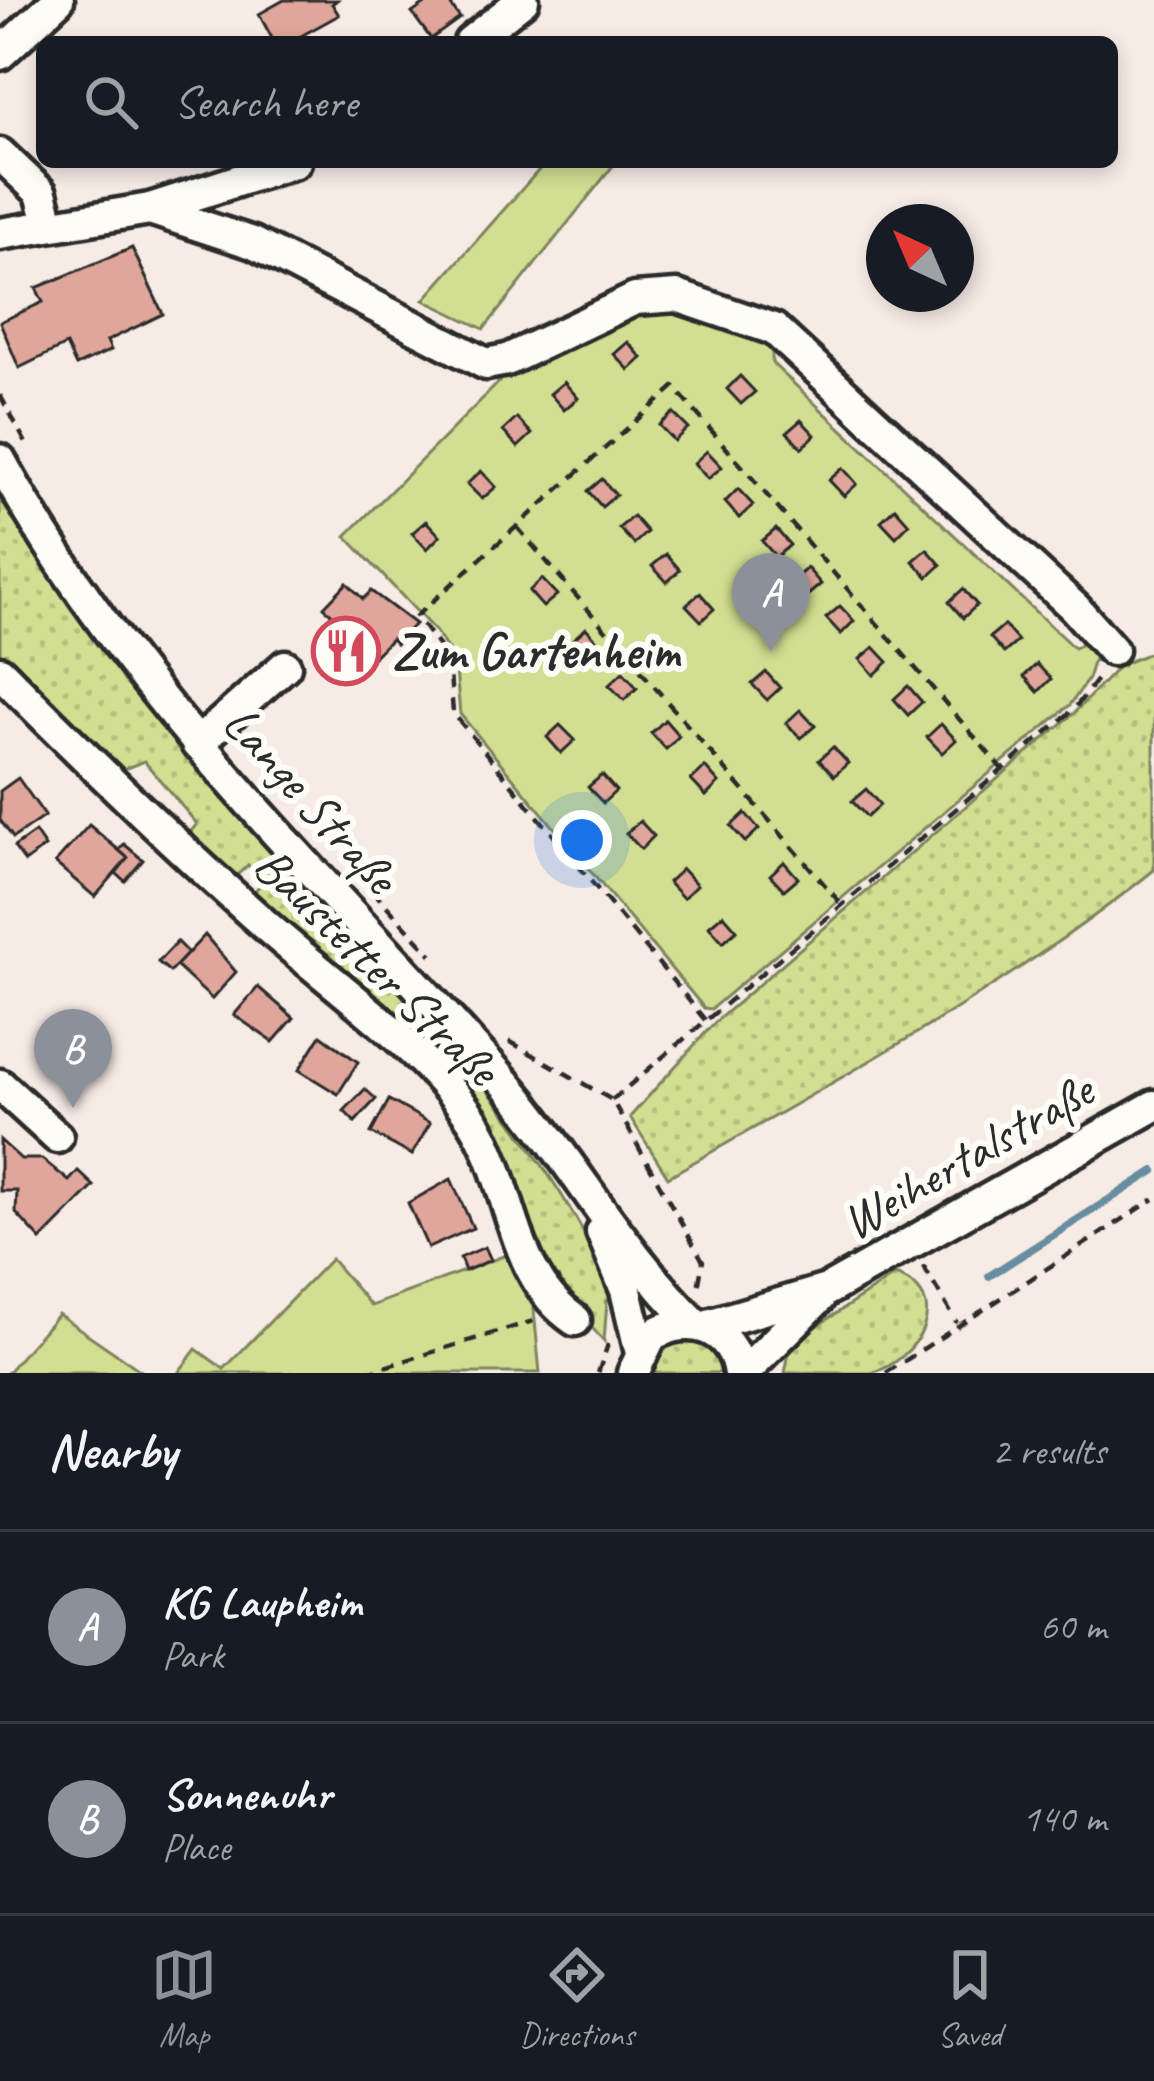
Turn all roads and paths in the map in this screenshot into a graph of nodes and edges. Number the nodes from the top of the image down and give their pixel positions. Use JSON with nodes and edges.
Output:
{"nodes":[{"id":1,"x":58,"y":0,"type":"edge"},
{"id":2,"x":523,"y":0,"type":"edge"},
{"id":3,"x":478,"y":36,"type":"edge"},
{"id":4,"x":0,"y":54,"type":"edge"},
{"id":5,"x":0,"y":154,"type":"edge"},
{"id":6,"x":276,"y":168,"type":"edge"},
{"id":7,"x":150,"y":208,"type":"junction"},
{"id":8,"x":49,"y":223,"type":"junction"},
{"id":9,"x":0,"y":234,"type":"edge"},
{"id":10,"x":0,"y":394,"type":"edge"},
{"id":11,"x":15,"y":454,"type":"edge"},
{"id":12,"x":517,"y":526,"type":"junction"},
{"id":13,"x":1112,"y":650,"type":"joint"},
{"id":14,"x":285,"y":666,"type":"dead end"},
{"id":15,"x":0,"y":672,"type":"edge"},
{"id":16,"x":196,"y":745,"type":"junction"},
{"id":17,"x":1002,"y":769,"type":"junction"},
{"id":18,"x":356,"y":873,"type":"dead end"},
{"id":19,"x":842,"y":904,"type":"junction"},
{"id":20,"x":435,"y":959,"type":"dead end"},
{"id":21,"x":705,"y":1020,"type":"junction"},
{"id":22,"x":507,"y":1048,"type":"dead end"},
{"id":23,"x":0,"y":1084,"type":"edge"},
{"id":24,"x":612,"y":1100,"type":"junction"},
{"id":25,"x":1154,"y":1106,"type":"edge"},
{"id":26,"x":57,"y":1137,"type":"dead end"},
{"id":27,"x":579,"y":1183,"type":"junction"},
{"id":28,"x":1154,"y":1199,"type":"edge"},
{"id":29,"x":911,"y":1246,"type":"junction"},
{"id":30,"x":827,"y":1290,"type":"junction"},
{"id":31,"x":699,"y":1315,"type":"junction"},
{"id":32,"x":568,"y":1316,"type":"joint"},
{"id":33,"x":958,"y":1325,"type":"junction"},
{"id":34,"x":627,"y":1363,"type":"edge"},
{"id":35,"x":365,"y":1373,"type":"edge"},
{"id":36,"x":598,"y":1373,"type":"edge"},
{"id":37,"x":741,"y":1373,"type":"edge"},
{"id":38,"x":886,"y":1373,"type":"edge"}],
"edges":[{"from":1,"to":4,"type":"street"},
{"from":2,"to":3,"type":"street"},
{"from":5,"to":8,"type":"street"},
{"from":6,"to":7,"type":"street"},
{"from":7,"to":8,"type":"street"},
{"from":7,"to":13,"type":"street"},
{"from":8,"to":9,"type":"street"},
{"from":10,"to":11,"type":"path"},
{"from":11,"to":16,"type":"street","name":"Lange Straße"},
{"from":12,"to":17,"type":"path"},
{"from":12,"to":19,"type":"path"},
{"from":12,"to":21,"type":"path"},
{"from":13,"to":17,"type":"path"},
{"from":14,"to":16,"type":"street"},
{"from":15,"to":32,"type":"street","name":"Baustetter Straße"},
{"from":16,"to":27,"type":"street","name":"Lange Straße"},
{"from":17,"to":19,"type":"path"},
{"from":18,"to":20,"type":"path"},
{"from":19,"to":21,"type":"path"},
{"from":21,"to":24,"type":"path"},
{"from":22,"to":24,"type":"path"},
{"from":23,"to":26,"type":"street"},
{"from":24,"to":31,"type":"path"},
{"from":25,"to":29,"type":"street","name":"Weihertalstraße"},
{"from":27,"to":31,"type":"street","name":"Lange Straße"},
{"from":27,"to":34,"type":"street","name":"Lange Straße"},
{"from":28,"to":33,"type":"path"},
{"from":29,"to":30,"type":"street","name":"Weihertalstraße"},
{"from":29,"to":33,"type":"path"},
{"from":30,"to":31,"type":"street","name":"Weihertalstraße"},
{"from":30,"to":37,"type":"street","name":"Weihertalstraße"},
{"from":31,"to":34,"type":"street","name":"Weihertalstraße"},
{"from":31,"to":37,"type":"street","name":"Lange Straße"},
{"from":32,"to":35,"type":"path"},
{"from":33,"to":38,"type":"path"},
{"from":34,"to":36,"type":"path"}]}
